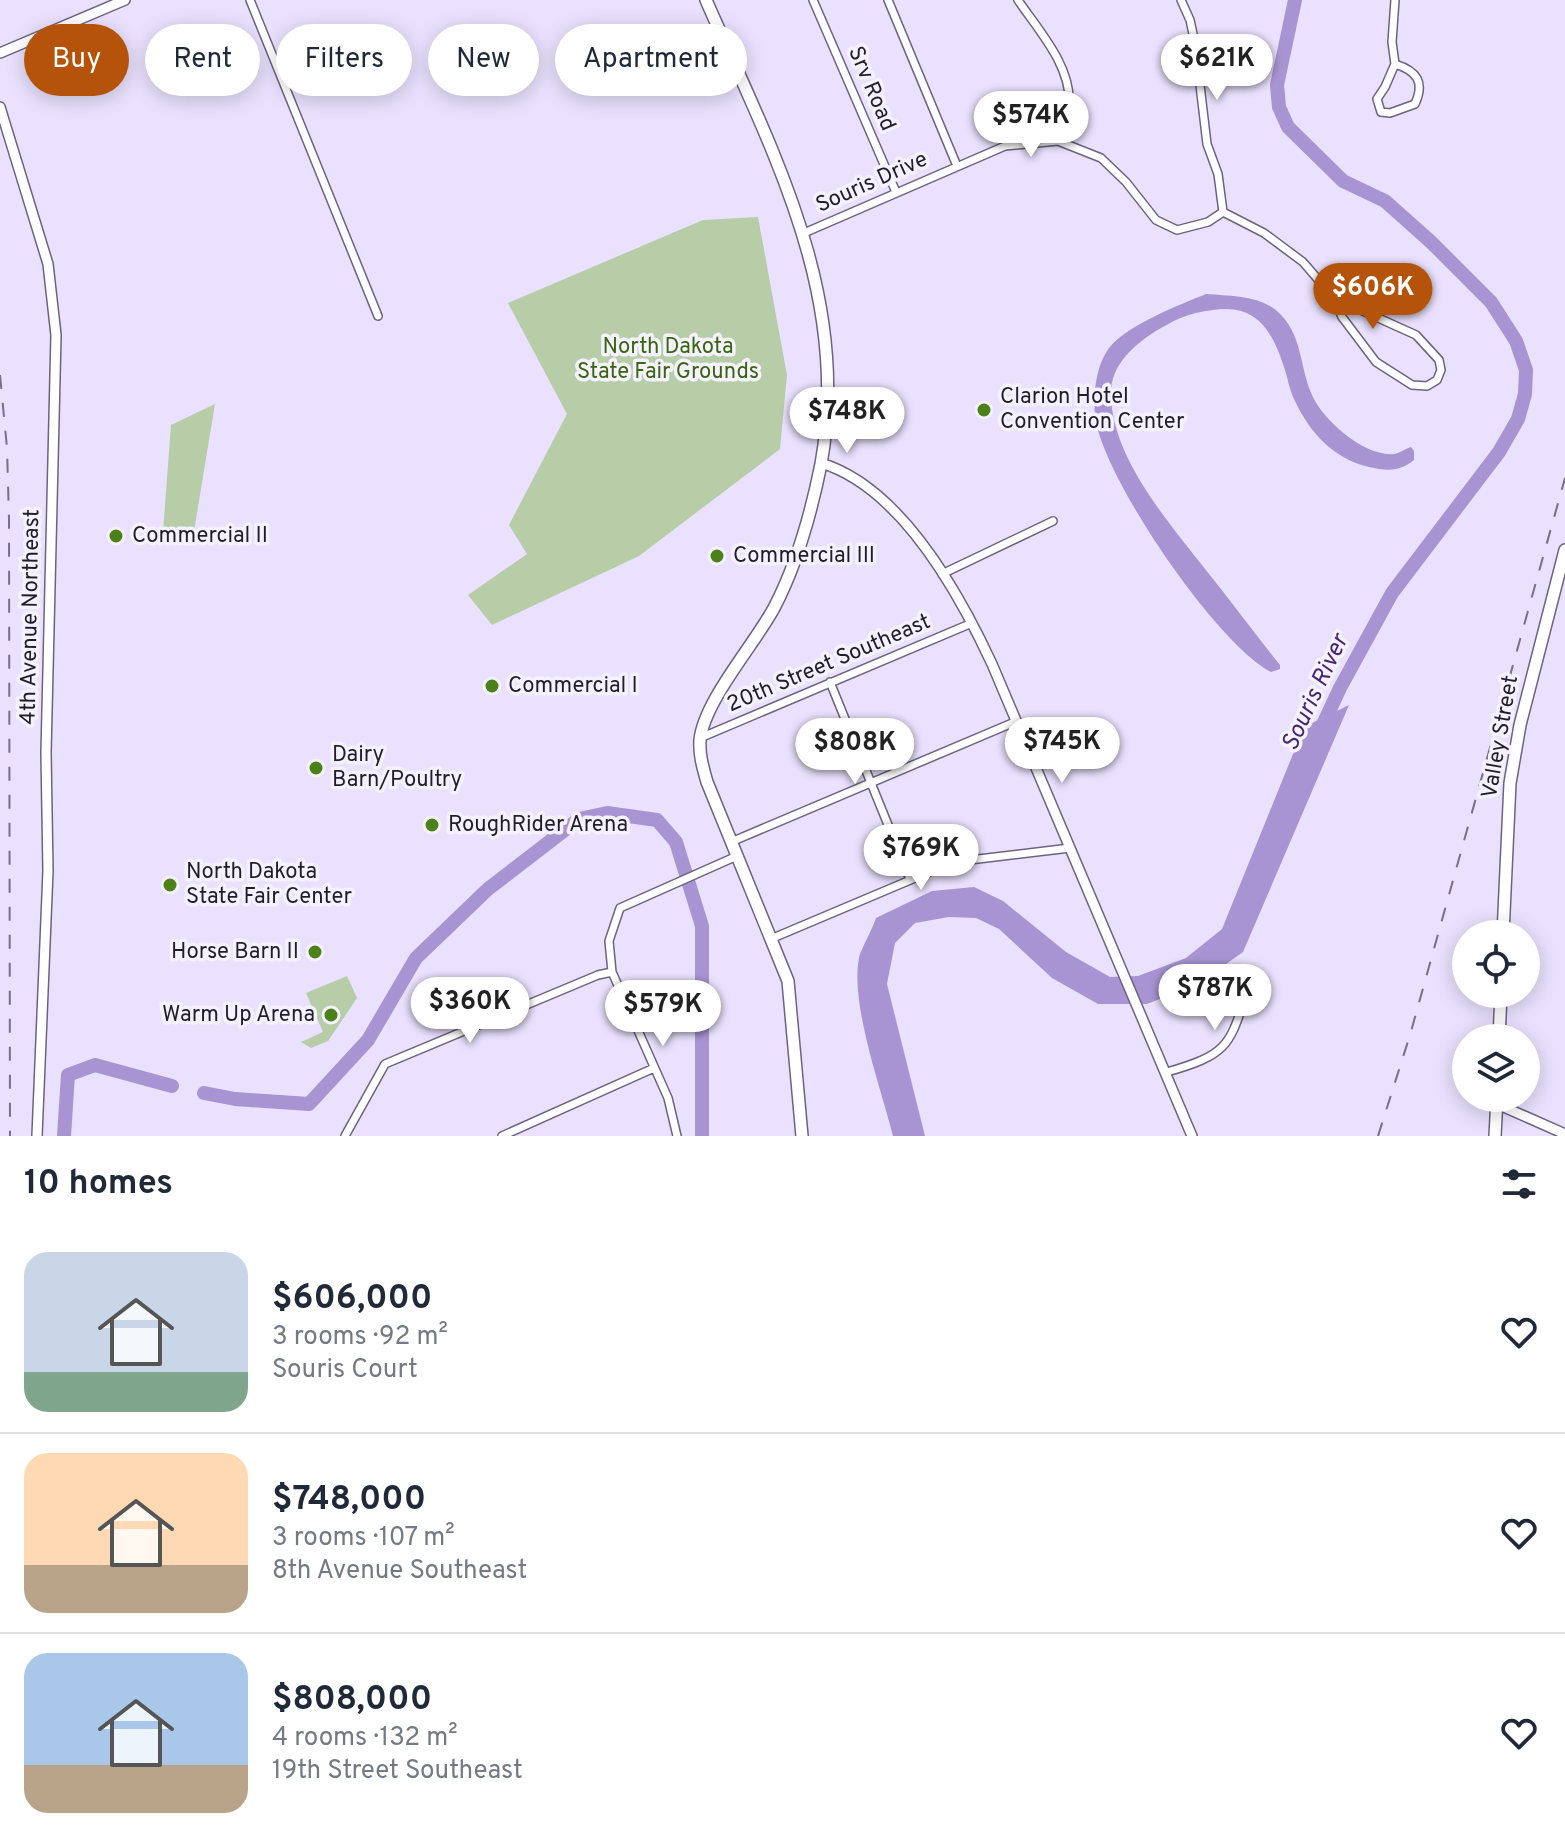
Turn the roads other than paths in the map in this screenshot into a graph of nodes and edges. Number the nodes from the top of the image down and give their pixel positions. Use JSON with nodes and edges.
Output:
{"nodes":[{"id":1,"x":125,"y":0,"type":"edge"},
{"id":2,"x":250,"y":0,"type":"edge"},
{"id":3,"x":706,"y":0,"type":"edge"},
{"id":4,"x":813,"y":0,"type":"edge"},
{"id":5,"x":888,"y":0,"type":"edge"},
{"id":6,"x":1018,"y":0,"type":"edge"},
{"id":7,"x":1181,"y":0,"type":"edge"},
{"id":8,"x":1395,"y":0,"type":"edge"},
{"id":9,"x":0,"y":53,"type":"edge"},
{"id":10,"x":1395,"y":64,"type":"junction"},
{"id":11,"x":0,"y":107,"type":"edge"},
{"id":12,"x":1058,"y":141,"type":"junction"},
{"id":13,"x":957,"y":166,"type":"junction"},
{"id":14,"x":896,"y":192,"type":"junction"},
{"id":15,"x":1223,"y":212,"type":"junction"},
{"id":16,"x":804,"y":233,"type":"junction"},
{"id":17,"x":1334,"y":298,"type":"junction"},
{"id":18,"x":378,"y":316,"type":"dead end"},
{"id":19,"x":821,"y":463,"type":"junction"},
{"id":20,"x":810,"y":509,"type":"junction"},
{"id":21,"x":1053,"y":521,"type":"dead end"},
{"id":22,"x":805,"y":528,"type":"dead end"},
{"id":23,"x":1565,"y":550,"type":"edge"},
{"id":24,"x":942,"y":574,"type":"junction"},
{"id":25,"x":972,"y":623,"type":"junction"},
{"id":26,"x":830,"y":682,"type":"junction"},
{"id":27,"x":1017,"y":721,"type":"junction"},
{"id":28,"x":700,"y":738,"type":"junction"},
{"id":29,"x":871,"y":783,"type":"junction"},
{"id":30,"x":731,"y":842,"type":"junction"},
{"id":31,"x":1070,"y":848,"type":"junction"},
{"id":32,"x":737,"y":856,"type":"junction"},
{"id":33,"x":910,"y":879,"type":"junction"},
{"id":34,"x":1504,"y":920,"type":"edge"},
{"id":35,"x":773,"y":938,"type":"junction"},
{"id":36,"x":612,"y":972,"type":"junction"},
{"id":37,"x":1251,"y":981,"type":"dead end"},
{"id":38,"x":654,"y":1068,"type":"junction"},
{"id":39,"x":1167,"y":1072,"type":"junction"},
{"id":40,"x":1496,"y":1112,"type":"edge"},
{"id":41,"x":1520,"y":1112,"type":"edge"},
{"id":42,"x":1565,"y":1134,"type":"edge"},
{"id":43,"x":344,"y":1135,"type":"edge"},
{"id":44,"x":37,"y":1136,"type":"edge"},
{"id":45,"x":502,"y":1136,"type":"edge"},
{"id":46,"x":677,"y":1136,"type":"edge"},
{"id":47,"x":802,"y":1136,"type":"edge"},
{"id":48,"x":1192,"y":1136,"type":"edge"},
{"id":49,"x":1495,"y":1136,"type":"edge"}],
"edges":[{"from":1,"to":9,"type":"street"},
{"from":2,"to":18,"type":"street"},
{"from":3,"to":16,"type":"main road"},
{"from":4,"to":14,"type":"street","name":"Srv Road"},
{"from":5,"to":13,"type":"street"},
{"from":6,"to":12,"type":"street"},
{"from":7,"to":15,"type":"street"},
{"from":8,"to":10,"type":"street"},
{"from":10,"to":10,"type":"street"},
{"from":11,"to":44,"type":"street","name":"4th Avenue Northeast"},
{"from":12,"to":13,"type":"street","name":"Souris Drive"},
{"from":12,"to":15,"type":"street","name":"Souris Drive"},
{"from":13,"to":14,"type":"street","name":"Souris Drive"},
{"from":14,"to":16,"type":"street","name":"Souris Drive"},
{"from":15,"to":17,"type":"street"},
{"from":16,"to":19,"type":"main road"},
{"from":17,"to":17,"type":"street"},
{"from":19,"to":20,"type":"main road"},
{"from":19,"to":24,"type":"street"},
{"from":20,"to":22,"type":"main road"},
{"from":20,"to":28,"type":"main road"},
{"from":21,"to":24,"type":"street"},
{"from":23,"to":34,"type":"main road","name":"Valley Street"},
{"from":24,"to":25,"type":"street"},
{"from":25,"to":26,"type":"street","name":"20th Street Southeast"},
{"from":25,"to":27,"type":"street"},
{"from":26,"to":28,"type":"street","name":"20th Street Southeast"},
{"from":26,"to":29,"type":"street"},
{"from":27,"to":29,"type":"street"},
{"from":27,"to":31,"type":"street"},
{"from":28,"to":30,"type":"main road"},
{"from":29,"to":30,"type":"street"},
{"from":29,"to":33,"type":"street"},
{"from":30,"to":32,"type":"main road"},
{"from":31,"to":33,"type":"street"},
{"from":31,"to":39,"type":"street"},
{"from":32,"to":35,"type":"main road"},
{"from":32,"to":36,"type":"street"},
{"from":33,"to":35,"type":"street"},
{"from":35,"to":47,"type":"main road"},
{"from":36,"to":38,"type":"street"},
{"from":36,"to":43,"type":"street"},
{"from":37,"to":39,"type":"street"},
{"from":38,"to":45,"type":"street"},
{"from":38,"to":46,"type":"street"},
{"from":39,"to":48,"type":"street"},
{"from":40,"to":49,"type":"main road"},
{"from":41,"to":42,"type":"street"}]}
